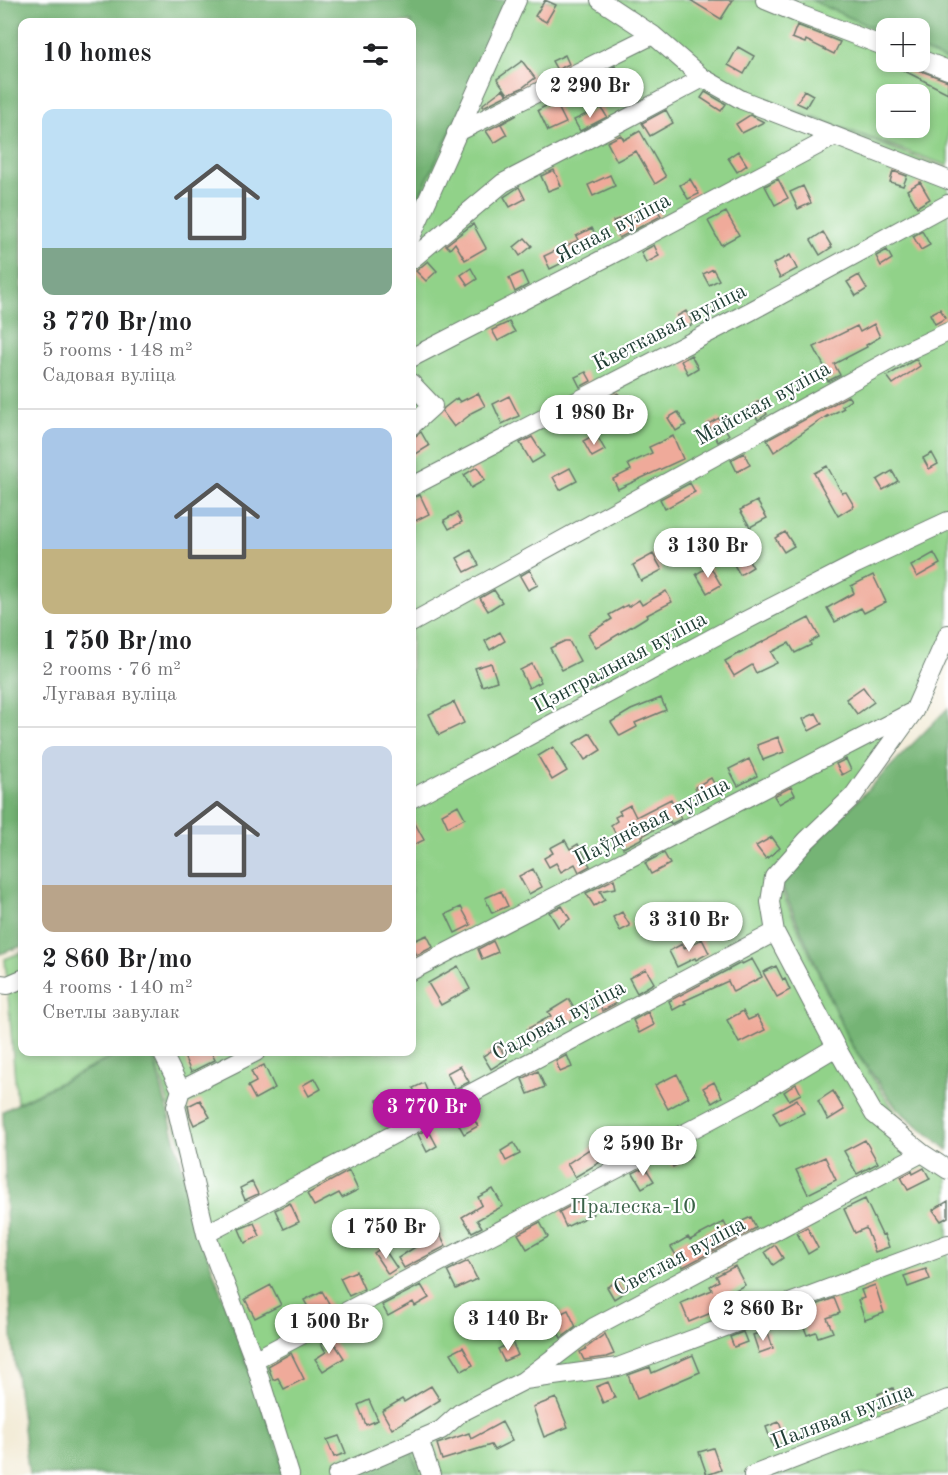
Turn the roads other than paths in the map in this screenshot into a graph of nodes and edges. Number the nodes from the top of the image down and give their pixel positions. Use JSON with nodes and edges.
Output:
{"nodes":[{"id":1,"x":517,"y":0,"type":"edge"},
{"id":2,"x":600,"y":0,"type":"edge"},
{"id":3,"x":765,"y":0,"type":"edge"},
{"id":4,"x":653,"y":35,"type":"junction"},
{"id":5,"x":876,"y":43,"type":"edge"},
{"id":6,"x":930,"y":63,"type":"edge"},
{"id":7,"x":948,"y":70,"type":"edge"},
{"id":8,"x":703,"y":78,"type":"junction"},
{"id":9,"x":456,"y":133,"type":"junction"},
{"id":10,"x":835,"y":136,"type":"junction"},
{"id":11,"x":948,"y":180,"type":"edge"},
{"id":12,"x":948,"y":204,"type":"edge"},
{"id":13,"x":416,"y":225,"type":"edge"},
{"id":14,"x":416,"y":256,"type":"edge"},
{"id":15,"x":948,"y":332,"type":"edge"},
{"id":16,"x":416,"y":355,"type":"edge"},
{"id":17,"x":416,"y":388,"type":"edge"},
{"id":18,"x":416,"y":421,"type":"edge"},
{"id":19,"x":416,"y":484,"type":"edge"},
{"id":20,"x":948,"y":521,"type":"edge"},
{"id":21,"x":416,"y":619,"type":"edge"},
{"id":22,"x":948,"y":634,"type":"edge"},
{"id":23,"x":914,"y":711,"type":"junction"},
{"id":24,"x":416,"y":796,"type":"edge"},
{"id":25,"x":775,"y":932,"type":"junction"},
{"id":26,"x":416,"y":968,"type":"edge"},
{"id":27,"x":836,"y":1047,"type":"junction"},
{"id":28,"x":164,"y":1056,"type":"edge"},
{"id":29,"x":248,"y":1056,"type":"edge"},
{"id":30,"x":182,"y":1090,"type":"junction"},
{"id":31,"x":922,"y":1153,"type":"junction"},
{"id":32,"x":948,"y":1170,"type":"edge"},
{"id":33,"x":206,"y":1234,"type":"junction"},
{"id":34,"x":948,"y":1244,"type":"edge"},
{"id":35,"x":254,"y":1360,"type":"junction"},
{"id":36,"x":523,"y":1381,"type":"junction"},
{"id":37,"x":948,"y":1399,"type":"edge"},
{"id":38,"x":419,"y":1440,"type":"junction"},
{"id":39,"x":290,"y":1475,"type":"edge"},
{"id":40,"x":338,"y":1475,"type":"edge"},
{"id":41,"x":431,"y":1475,"type":"edge"},
{"id":42,"x":753,"y":1475,"type":"edge"}],
"edges":[{"from":1,"to":9,"type":"street"},
{"from":2,"to":4,"type":"street"},
{"from":3,"to":5,"type":"street"},
{"from":4,"to":8,"type":"street"},
{"from":4,"to":9,"type":"street"},
{"from":6,"to":7,"type":"street"},
{"from":8,"to":10,"type":"street"},
{"from":8,"to":14,"type":"street"},
{"from":9,"to":13,"type":"street"},
{"from":10,"to":11,"type":"street"},
{"from":10,"to":16,"type":"street","name":"Ясная вуліца"},
{"from":12,"to":19,"type":"street","name":"Кветкавая вуліца"},
{"from":15,"to":21,"type":"street","name":"Майская вуліца"},
{"from":17,"to":18,"type":"street"},
{"from":20,"to":24,"type":"street","name":"Цэнтральная вуліца"},
{"from":22,"to":23,"type":"street"},
{"from":23,"to":25,"type":"street"},
{"from":23,"to":26,"type":"street","name":"Паўднёвая вуліца"},
{"from":25,"to":27,"type":"street"},
{"from":25,"to":33,"type":"street","name":"Садовая вуліца"},
{"from":27,"to":31,"type":"street"},
{"from":27,"to":35,"type":"street"},
{"from":28,"to":30,"type":"street"},
{"from":29,"to":30,"type":"street"},
{"from":30,"to":33,"type":"street"},
{"from":31,"to":32,"type":"street"},
{"from":31,"to":36,"type":"street","name":"Светлая вуліца"},
{"from":33,"to":35,"type":"street"},
{"from":34,"to":36,"type":"street"},
{"from":35,"to":39,"type":"street"},
{"from":36,"to":38,"type":"street","name":"Светлая вуліца"},
{"from":37,"to":42,"type":"street","name":"Палявая вуліца"},
{"from":38,"to":40,"type":"street","name":"Светлая вуліца"},
{"from":38,"to":41,"type":"street"}]}
